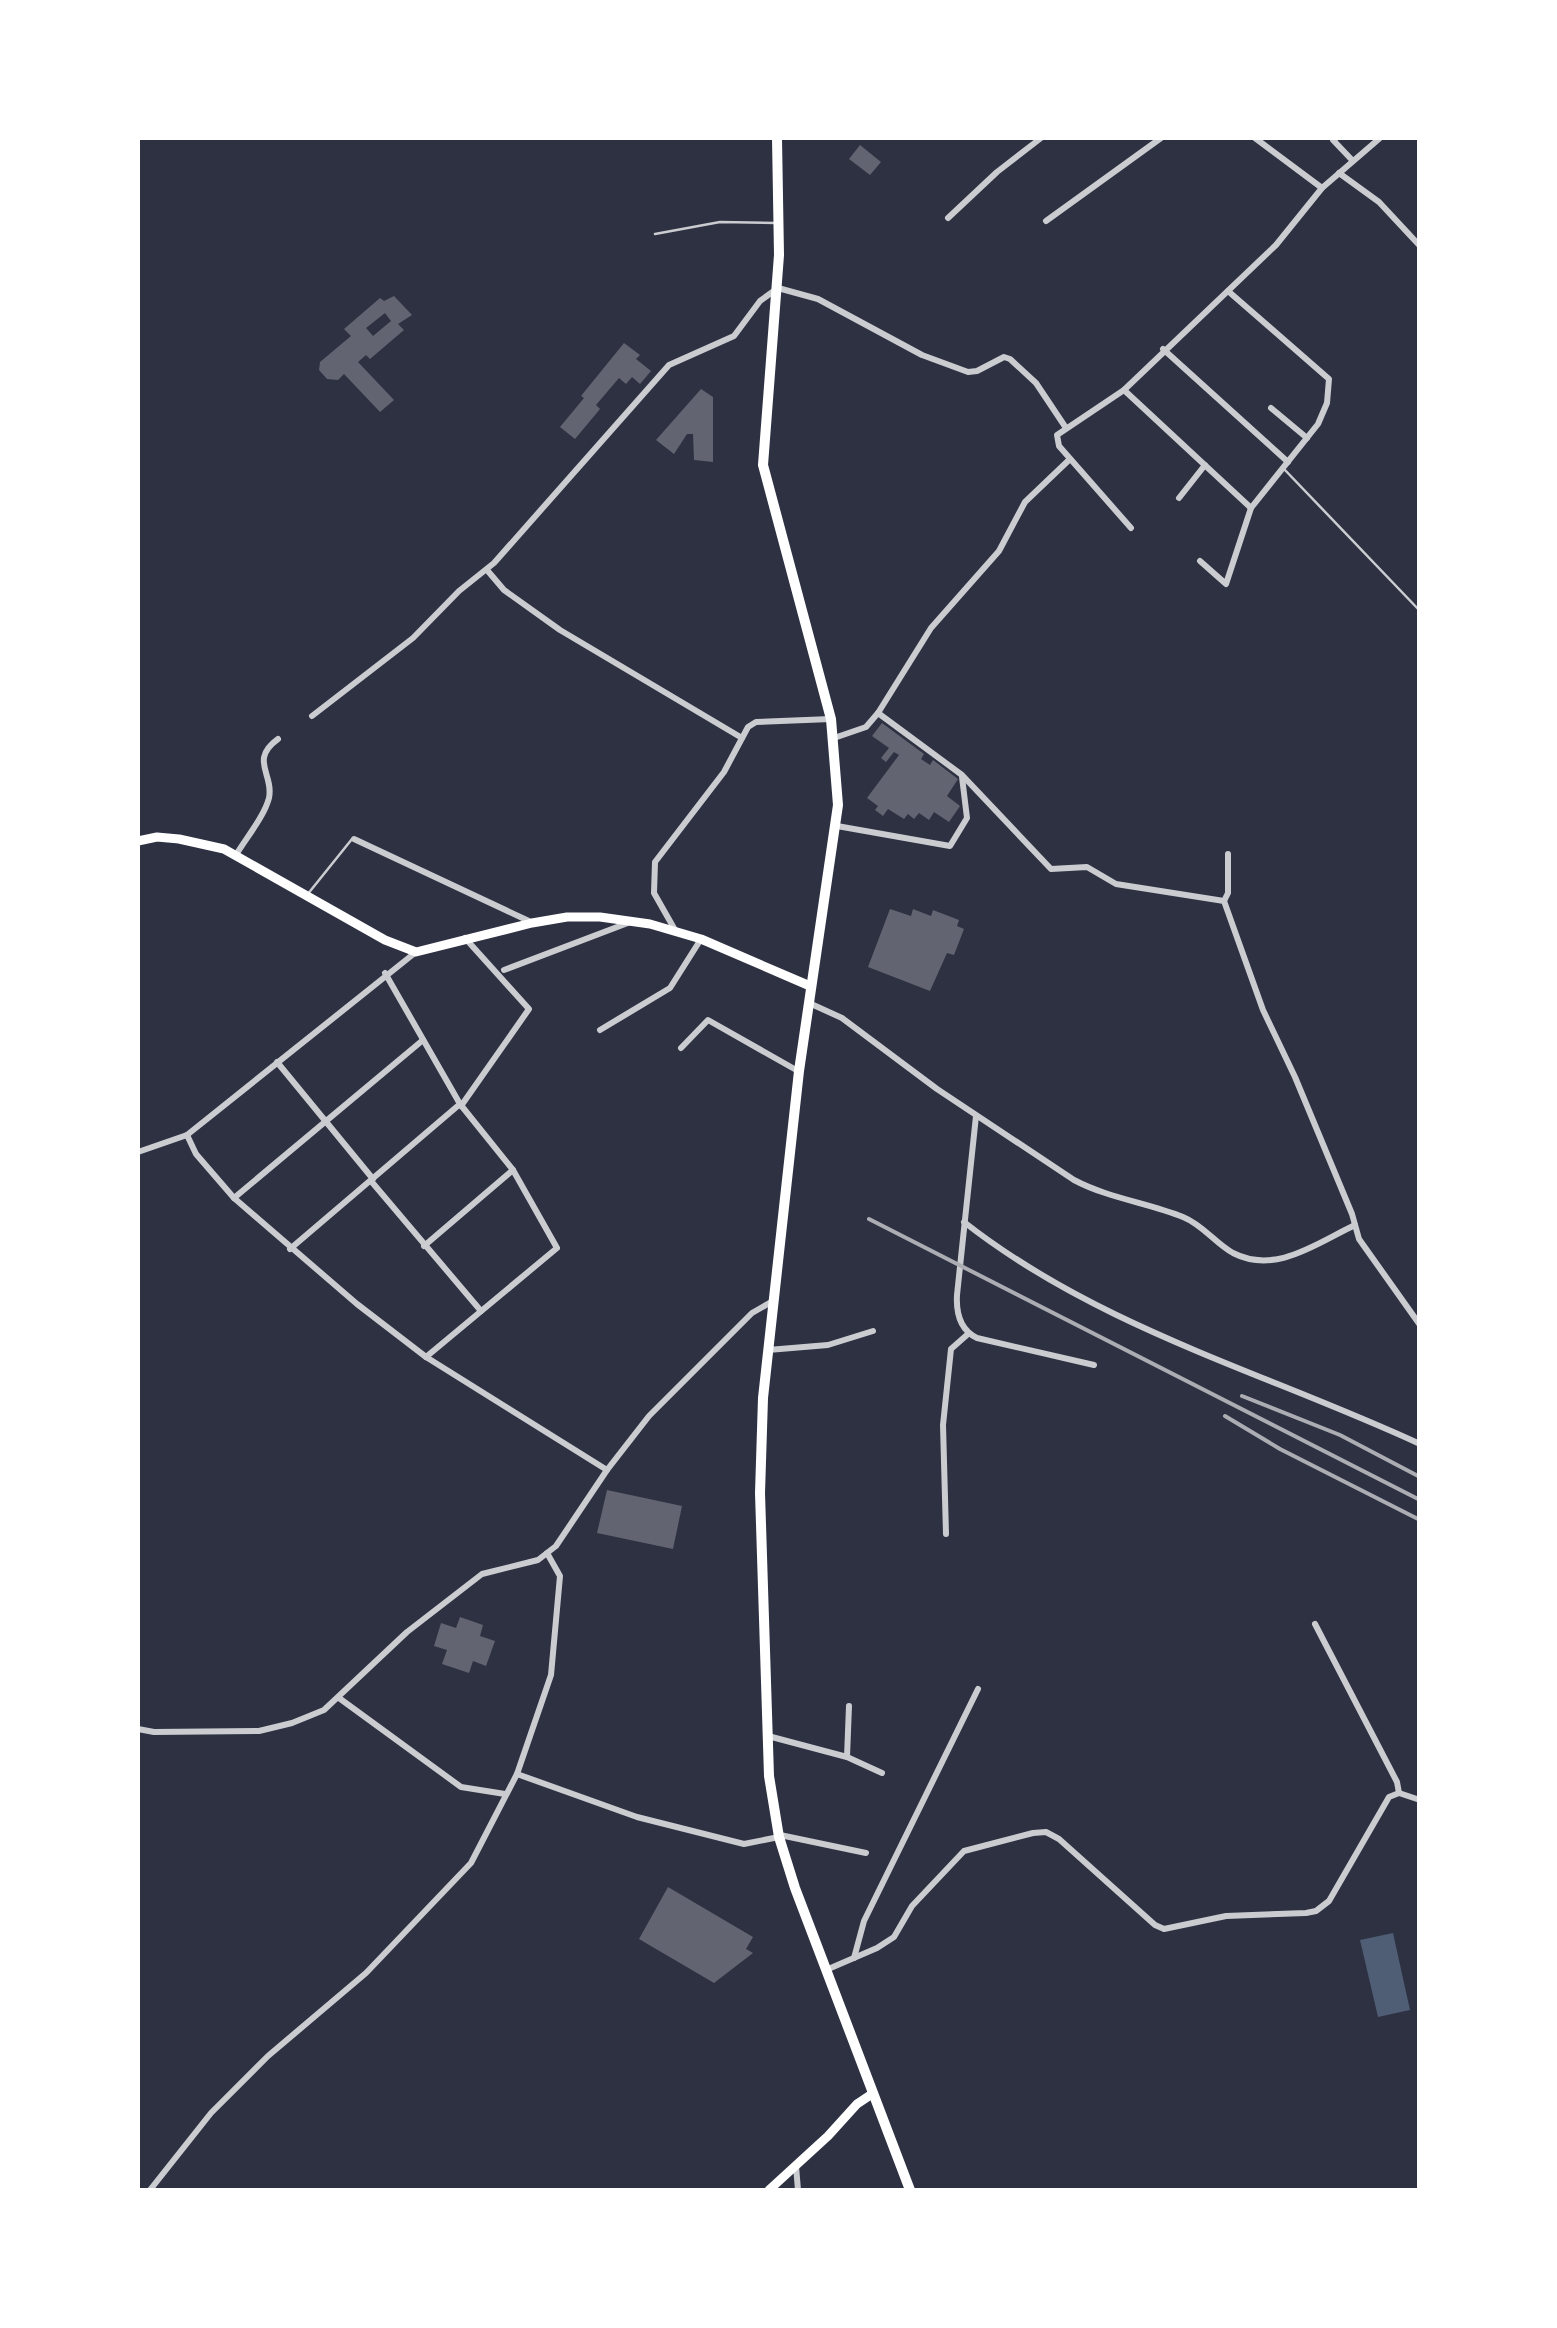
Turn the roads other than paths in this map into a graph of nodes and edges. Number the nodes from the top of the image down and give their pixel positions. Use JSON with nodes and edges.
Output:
{"nodes":[{"id":1,"x":777,"y":138,"type":"edge"},
{"id":2,"x":1040,"y":138,"type":"edge"},
{"id":3,"x":1161,"y":138,"type":"edge"},
{"id":4,"x":1256,"y":138,"type":"edge"},
{"id":5,"x":1336,"y":138,"type":"edge"},
{"id":6,"x":1380,"y":138,"type":"edge"},
{"id":7,"x":1352,"y":160,"type":"junction"},
{"id":8,"x":1340,"y":174,"type":"junction"},
{"id":9,"x":1322,"y":188,"type":"junction"},
{"id":10,"x":948,"y":218,"type":"dead end"},
{"id":11,"x":1046,"y":220,"type":"dead end"},
{"id":12,"x":778,"y":223,"type":"junction"},
{"id":13,"x":655,"y":234,"type":"dead end"},
{"id":14,"x":1420,"y":246,"type":"edge"},
{"id":15,"x":778,"y":288,"type":"junction"},
{"id":16,"x":1228,"y":291,"type":"junction"},
{"id":17,"x":1163,"y":349,"type":"junction"},
{"id":18,"x":1124,"y":390,"type":"junction"},
{"id":19,"x":1271,"y":408,"type":"dead end"},
{"id":20,"x":1066,"y":428,"type":"junction"},
{"id":21,"x":1307,"y":438,"type":"junction"},
{"id":22,"x":1070,"y":459,"type":"junction"},
{"id":23,"x":1205,"y":465,"type":"junction"},
{"id":24,"x":1285,"y":465,"type":"junction"},
{"id":25,"x":1179,"y":498,"type":"dead end"},
{"id":26,"x":1251,"y":508,"type":"junction"},
{"id":27,"x":1131,"y":528,"type":"dead end"},
{"id":28,"x":1200,"y":560,"type":"dead end"},
{"id":29,"x":486,"y":570,"type":"junction"},
{"id":30,"x":1420,"y":610,"type":"edge"},
{"id":31,"x":878,"y":713,"type":"junction"},
{"id":32,"x":312,"y":716,"type":"dead end"},
{"id":33,"x":831,"y":719,"type":"junction"},
{"id":34,"x":742,"y":738,"type":"junction"},
{"id":35,"x":834,"y":738,"type":"junction"},
{"id":36,"x":278,"y":739,"type":"dead end"},
{"id":37,"x":962,"y":775,"type":"junction"},
{"id":38,"x":837,"y":826,"type":"junction"},
{"id":39,"x":354,"y":839,"type":"joint"},
{"id":40,"x":138,"y":841,"type":"edge"},
{"id":41,"x":1228,"y":854,"type":"dead end"},
{"id":42,"x":236,"y":855,"type":"junction"},
{"id":43,"x":308,"y":895,"type":"junction"},
{"id":44,"x":1224,"y":901,"type":"junction"},
{"id":45,"x":634,"y":920,"type":"junction"},
{"id":46,"x":532,"y":923,"type":"junction"},
{"id":47,"x":676,"y":931,"type":"junction"},
{"id":48,"x":464,"y":938,"type":"junction"},
{"id":49,"x":701,"y":939,"type":"junction"},
{"id":50,"x":416,"y":952,"type":"junction"},
{"id":51,"x":504,"y":970,"type":"dead end"},
{"id":52,"x":385,"y":974,"type":"junction"},
{"id":53,"x":810,"y":986,"type":"junction"},
{"id":54,"x":808,"y":1003,"type":"junction"},
{"id":55,"x":600,"y":1030,"type":"dead end"},
{"id":56,"x":423,"y":1040,"type":"junction"},
{"id":57,"x":681,"y":1048,"type":"dead end"},
{"id":58,"x":276,"y":1062,"type":"junction"},
{"id":59,"x":799,"y":1072,"type":"junction"},
{"id":60,"x":461,"y":1105,"type":"junction"},
{"id":61,"x":976,"y":1116,"type":"junction"},
{"id":62,"x":326,"y":1122,"type":"junction"},
{"id":63,"x":187,"y":1135,"type":"junction"},
{"id":64,"x":138,"y":1152,"type":"edge"},
{"id":65,"x":514,"y":1170,"type":"junction"},
{"id":66,"x":372,"y":1180,"type":"junction"},
{"id":67,"x":234,"y":1198,"type":"junction"},
{"id":68,"x":964,"y":1222,"type":"junction"},
{"id":69,"x":1355,"y":1225,"type":"junction"},
{"id":70,"x":424,"y":1246,"type":"junction"},
{"id":71,"x":290,"y":1249,"type":"junction"},
{"id":72,"x":774,"y":1300,"type":"junction"},
{"id":73,"x":481,"y":1311,"type":"junction"},
{"id":74,"x":1420,"y":1325,"type":"edge"},
{"id":75,"x":872,"y":1331,"type":"dead end"},
{"id":76,"x":968,"y":1334,"type":"junction"},
{"id":77,"x":768,"y":1350,"type":"junction"},
{"id":78,"x":426,"y":1358,"type":"junction"},
{"id":79,"x":1094,"y":1365,"type":"dead end"},
{"id":80,"x":1420,"y":1444,"type":"edge"},
{"id":81,"x":607,"y":1470,"type":"junction"},
{"id":82,"x":946,"y":1534,"type":"dead end"},
{"id":83,"x":548,"y":1553,"type":"junction"},
{"id":84,"x":1315,"y":1624,"type":"dead end"},
{"id":85,"x":978,"y":1689,"type":"dead end"},
{"id":86,"x":340,"y":1698,"type":"junction"},
{"id":87,"x":849,"y":1706,"type":"dead end"},
{"id":88,"x":138,"y":1729,"type":"edge"},
{"id":89,"x":767,"y":1736,"type":"junction"},
{"id":90,"x":847,"y":1758,"type":"junction"},
{"id":91,"x":882,"y":1773,"type":"dead end"},
{"id":92,"x":517,"y":1774,"type":"junction"},
{"id":93,"x":1400,"y":1792,"type":"junction"},
{"id":94,"x":505,"y":1794,"type":"junction"},
{"id":95,"x":1420,"y":1800,"type":"edge"},
{"id":96,"x":779,"y":1836,"type":"junction"},
{"id":97,"x":866,"y":1853,"type":"dead end"},
{"id":98,"x":853,"y":1959,"type":"junction"},
{"id":99,"x":826,"y":1970,"type":"junction"},
{"id":100,"x":872,"y":2094,"type":"junction"},
{"id":101,"x":796,"y":2166,"type":"junction"},
{"id":102,"x":150,"y":2190,"type":"edge"},
{"id":103,"x":769,"y":2190,"type":"edge"},
{"id":104,"x":798,"y":2190,"type":"edge"},
{"id":105,"x":910,"y":2190,"type":"edge"}],
"edges":[{"from":1,"to":12,"type":"main road"},
{"from":2,"to":10,"type":"street"},
{"from":3,"to":11,"type":"street"},
{"from":4,"to":9,"type":"street"},
{"from":5,"to":7,"type":"street"},
{"from":6,"to":7,"type":"street"},
{"from":7,"to":8,"type":"street"},
{"from":8,"to":9,"type":"street"},
{"from":8,"to":14,"type":"street"},
{"from":9,"to":16,"type":"street"},
{"from":12,"to":13,"type":"lane"},
{"from":12,"to":15,"type":"main road"},
{"from":15,"to":20,"type":"street"},
{"from":15,"to":29,"type":"street"},
{"from":15,"to":33,"type":"main road"},
{"from":16,"to":17,"type":"street"},
{"from":16,"to":21,"type":"street"},
{"from":17,"to":18,"type":"street"},
{"from":17,"to":24,"type":"street"},
{"from":18,"to":20,"type":"street"},
{"from":18,"to":23,"type":"street"},
{"from":19,"to":21,"type":"street"},
{"from":20,"to":22,"type":"street"},
{"from":21,"to":24,"type":"street"},
{"from":22,"to":27,"type":"street"},
{"from":22,"to":31,"type":"street"},
{"from":23,"to":25,"type":"street"},
{"from":23,"to":26,"type":"street"},
{"from":24,"to":26,"type":"street"},
{"from":24,"to":30,"type":"lane"},
{"from":26,"to":28,"type":"street"},
{"from":29,"to":32,"type":"street"},
{"from":29,"to":34,"type":"street"},
{"from":31,"to":35,"type":"street"},
{"from":31,"to":37,"type":"street"},
{"from":33,"to":34,"type":"street"},
{"from":33,"to":35,"type":"main road"},
{"from":34,"to":47,"type":"street"},
{"from":35,"to":38,"type":"main road"},
{"from":36,"to":42,"type":"street"},
{"from":37,"to":38,"type":"street"},
{"from":37,"to":44,"type":"street"},
{"from":38,"to":53,"type":"main road"},
{"from":39,"to":43,"type":"lane"},
{"from":39,"to":46,"type":"street"},
{"from":40,"to":42,"type":"main road"},
{"from":41,"to":44,"type":"street"},
{"from":42,"to":43,"type":"main road"},
{"from":43,"to":50,"type":"main road"},
{"from":44,"to":69,"type":"street"},
{"from":45,"to":46,"type":"main road"},
{"from":45,"to":47,"type":"main road"},
{"from":45,"to":51,"type":"street"},
{"from":46,"to":48,"type":"main road"},
{"from":47,"to":49,"type":"main road"},
{"from":48,"to":50,"type":"main road"},
{"from":48,"to":60,"type":"street"},
{"from":49,"to":53,"type":"main road"},
{"from":49,"to":55,"type":"street"},
{"from":50,"to":52,"type":"street"},
{"from":52,"to":56,"type":"street"},
{"from":52,"to":58,"type":"street"},
{"from":53,"to":54,"type":"main road"},
{"from":54,"to":59,"type":"main road"},
{"from":54,"to":61,"type":"street"},
{"from":56,"to":60,"type":"street"},
{"from":56,"to":62,"type":"street"},
{"from":57,"to":59,"type":"street"},
{"from":58,"to":62,"type":"street"},
{"from":58,"to":63,"type":"street"},
{"from":59,"to":72,"type":"main road"},
{"from":60,"to":65,"type":"street"},
{"from":60,"to":66,"type":"street"},
{"from":61,"to":68,"type":"street"},
{"from":61,"to":69,"type":"street"},
{"from":62,"to":66,"type":"street"},
{"from":62,"to":67,"type":"street"},
{"from":63,"to":64,"type":"street"},
{"from":63,"to":67,"type":"street"},
{"from":65,"to":70,"type":"street"},
{"from":65,"to":73,"type":"street"},
{"from":66,"to":70,"type":"street"},
{"from":66,"to":71,"type":"street"},
{"from":67,"to":71,"type":"street"},
{"from":68,"to":76,"type":"street"},
{"from":68,"to":80,"type":"street"},
{"from":69,"to":74,"type":"street"},
{"from":70,"to":73,"type":"street"},
{"from":71,"to":78,"type":"street"},
{"from":72,"to":77,"type":"main road"},
{"from":72,"to":81,"type":"street"},
{"from":73,"to":78,"type":"street"},
{"from":75,"to":77,"type":"street"},
{"from":76,"to":79,"type":"street"},
{"from":76,"to":82,"type":"street"},
{"from":77,"to":89,"type":"main road"},
{"from":78,"to":81,"type":"street"},
{"from":81,"to":83,"type":"street"},
{"from":83,"to":86,"type":"street"},
{"from":83,"to":92,"type":"street"},
{"from":84,"to":93,"type":"street"},
{"from":85,"to":98,"type":"street"},
{"from":86,"to":88,"type":"street"},
{"from":86,"to":94,"type":"street"},
{"from":87,"to":90,"type":"street"},
{"from":89,"to":90,"type":"street"},
{"from":89,"to":96,"type":"main road"},
{"from":90,"to":91,"type":"street"},
{"from":92,"to":94,"type":"street"},
{"from":92,"to":96,"type":"street"},
{"from":93,"to":95,"type":"street"},
{"from":93,"to":98,"type":"street"},
{"from":94,"to":102,"type":"street"},
{"from":96,"to":97,"type":"street"},
{"from":96,"to":99,"type":"main road"},
{"from":98,"to":99,"type":"street"},
{"from":99,"to":100,"type":"main road"},
{"from":100,"to":101,"type":"main road"},
{"from":100,"to":105,"type":"main road"},
{"from":101,"to":103,"type":"main road"},
{"from":101,"to":104,"type":"street"}]}
